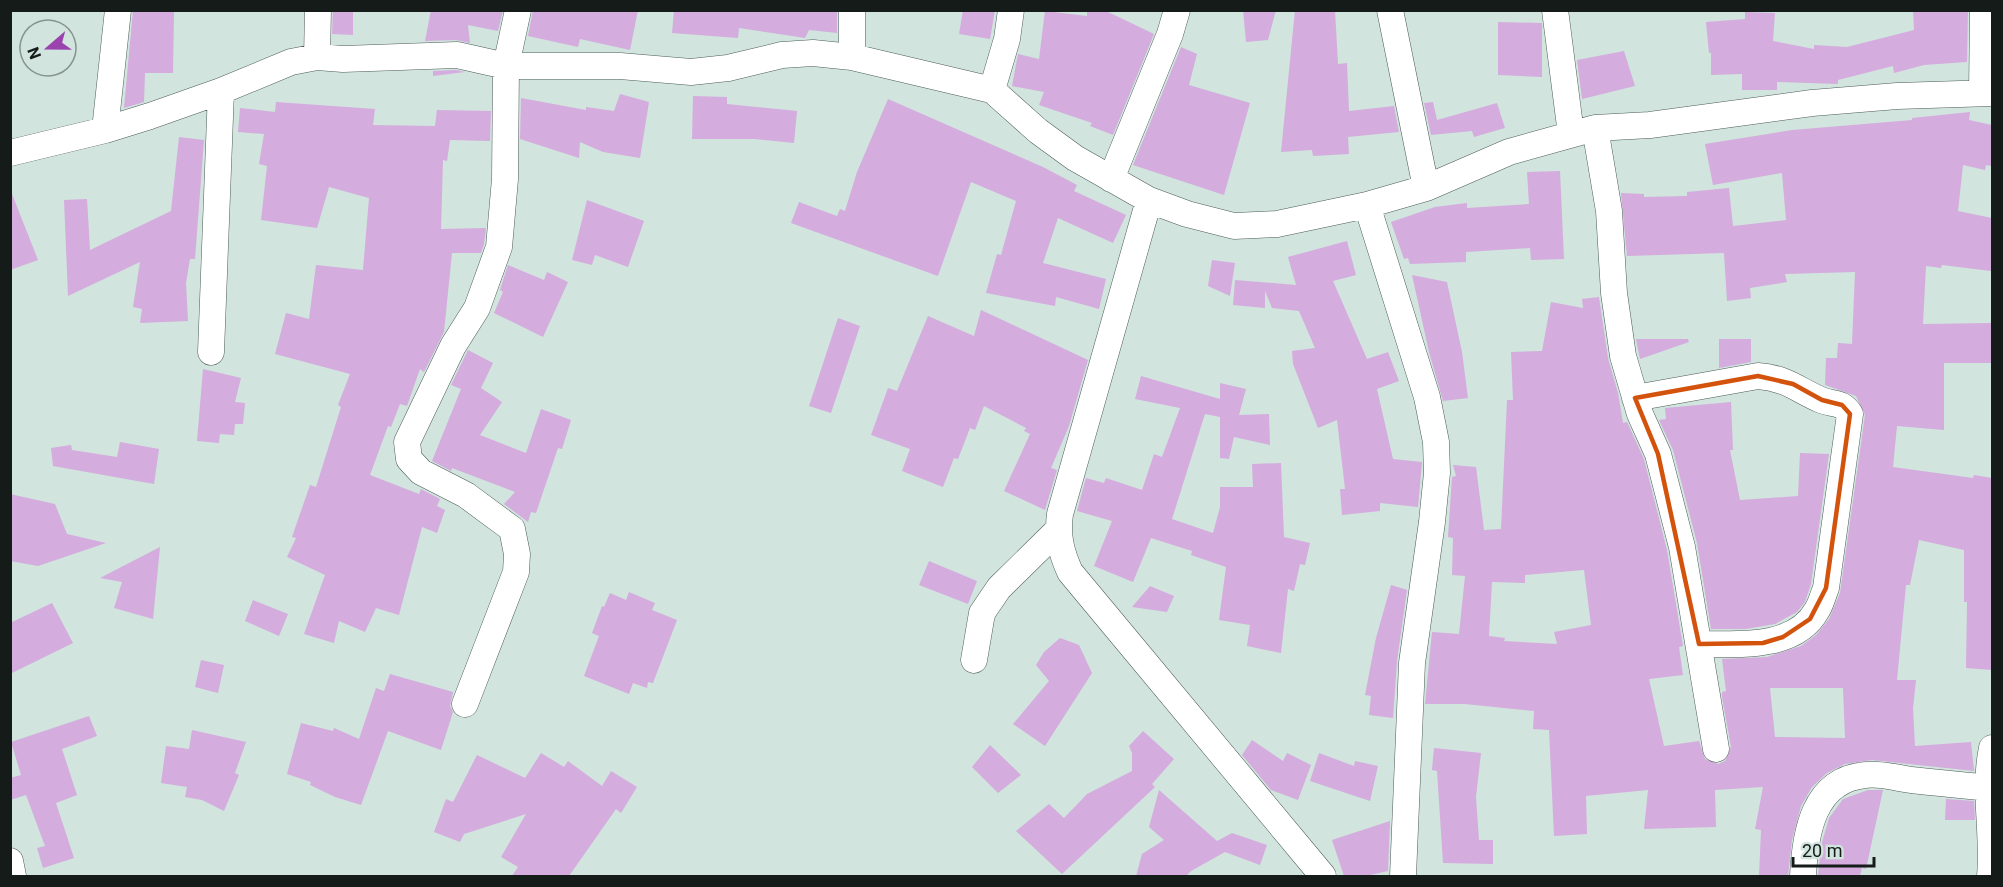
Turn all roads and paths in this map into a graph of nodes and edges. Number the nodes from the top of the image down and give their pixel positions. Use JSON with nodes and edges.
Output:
{"nodes":[{"id":1,"x":118,"y":10,"type":"edge"},
{"id":2,"x":318,"y":10,"type":"edge"},
{"id":3,"x":518,"y":10,"type":"edge"},
{"id":4,"x":852,"y":10,"type":"edge"},
{"id":5,"x":1011,"y":10,"type":"edge"},
{"id":6,"x":1176,"y":10,"type":"edge"},
{"id":7,"x":1390,"y":10,"type":"edge"},
{"id":8,"x":1555,"y":10,"type":"edge"},
{"id":9,"x":1983,"y":10,"type":"edge"},
{"id":10,"x":317,"y":57,"type":"junction"},
{"id":11,"x":852,"y":57,"type":"junction"},
{"id":12,"x":506,"y":66,"type":"junction"},
{"id":13,"x":992,"y":90,"type":"junction"},
{"id":14,"x":221,"y":91,"type":"junction"},
{"id":15,"x":1987,"y":92,"type":"edge"},
{"id":16,"x":105,"y":130,"type":"junction"},
{"id":17,"x":1583,"y":131,"type":"junction"},
{"id":18,"x":10,"y":153,"type":"edge"},
{"id":19,"x":1111,"y":179,"type":"junction"},
{"id":20,"x":1426,"y":188,"type":"junction"},
{"id":21,"x":1149,"y":200,"type":"junction"},
{"id":22,"x":1367,"y":206,"type":"junction"},
{"id":23,"x":211,"y":352,"type":"dead end"},
{"id":24,"x":1635,"y":398,"type":"junction"},
{"id":25,"x":1058,"y":530,"type":"junction"},
{"id":26,"x":1699,"y":644,"type":"junction"},
{"id":27,"x":974,"y":660,"type":"dead end"},
{"id":28,"x":465,"y":704,"type":"dead end"},
{"id":29,"x":1992,"y":748,"type":"edge"},
{"id":30,"x":1716,"y":749,"type":"dead end"},
{"id":31,"x":1989,"y":788,"type":"junction"},
{"id":32,"x":10,"y":861,"type":"edge"},
{"id":33,"x":13,"y":876,"type":"edge"},
{"id":34,"x":1323,"y":876,"type":"edge"},
{"id":35,"x":1403,"y":876,"type":"edge"},
{"id":36,"x":1803,"y":876,"type":"edge"},
{"id":37,"x":1990,"y":876,"type":"edge"}],
"edges":[{"from":1,"to":16,"type":"street"},
{"from":2,"to":10,"type":"street"},
{"from":3,"to":12,"type":"street"},
{"from":4,"to":11,"type":"street"},
{"from":5,"to":13,"type":"street"},
{"from":6,"to":19,"type":"street"},
{"from":7,"to":20,"type":"street"},
{"from":8,"to":17,"type":"street"},
{"from":9,"to":15,"type":"street"},
{"from":10,"to":12,"type":"street"},
{"from":10,"to":14,"type":"street"},
{"from":11,"to":12,"type":"street"},
{"from":11,"to":13,"type":"street"},
{"from":12,"to":28,"type":"street"},
{"from":13,"to":19,"type":"street"},
{"from":14,"to":16,"type":"street"},
{"from":14,"to":23,"type":"street"},
{"from":15,"to":17,"type":"street"},
{"from":16,"to":18,"type":"street"},
{"from":17,"to":20,"type":"street"},
{"from":17,"to":24,"type":"street"},
{"from":19,"to":21,"type":"street"},
{"from":20,"to":22,"type":"street"},
{"from":21,"to":22,"type":"street"},
{"from":21,"to":25,"type":"street"},
{"from":22,"to":35,"type":"street"},
{"from":24,"to":26,"type":"street"},
{"from":24,"to":26,"type":"street"},
{"from":25,"to":27,"type":"street"},
{"from":25,"to":34,"type":"street"},
{"from":26,"to":30,"type":"street"},
{"from":29,"to":31,"type":"street"},
{"from":31,"to":36,"type":"street"},
{"from":31,"to":37,"type":"street"},
{"from":32,"to":33,"type":"street"}]}
